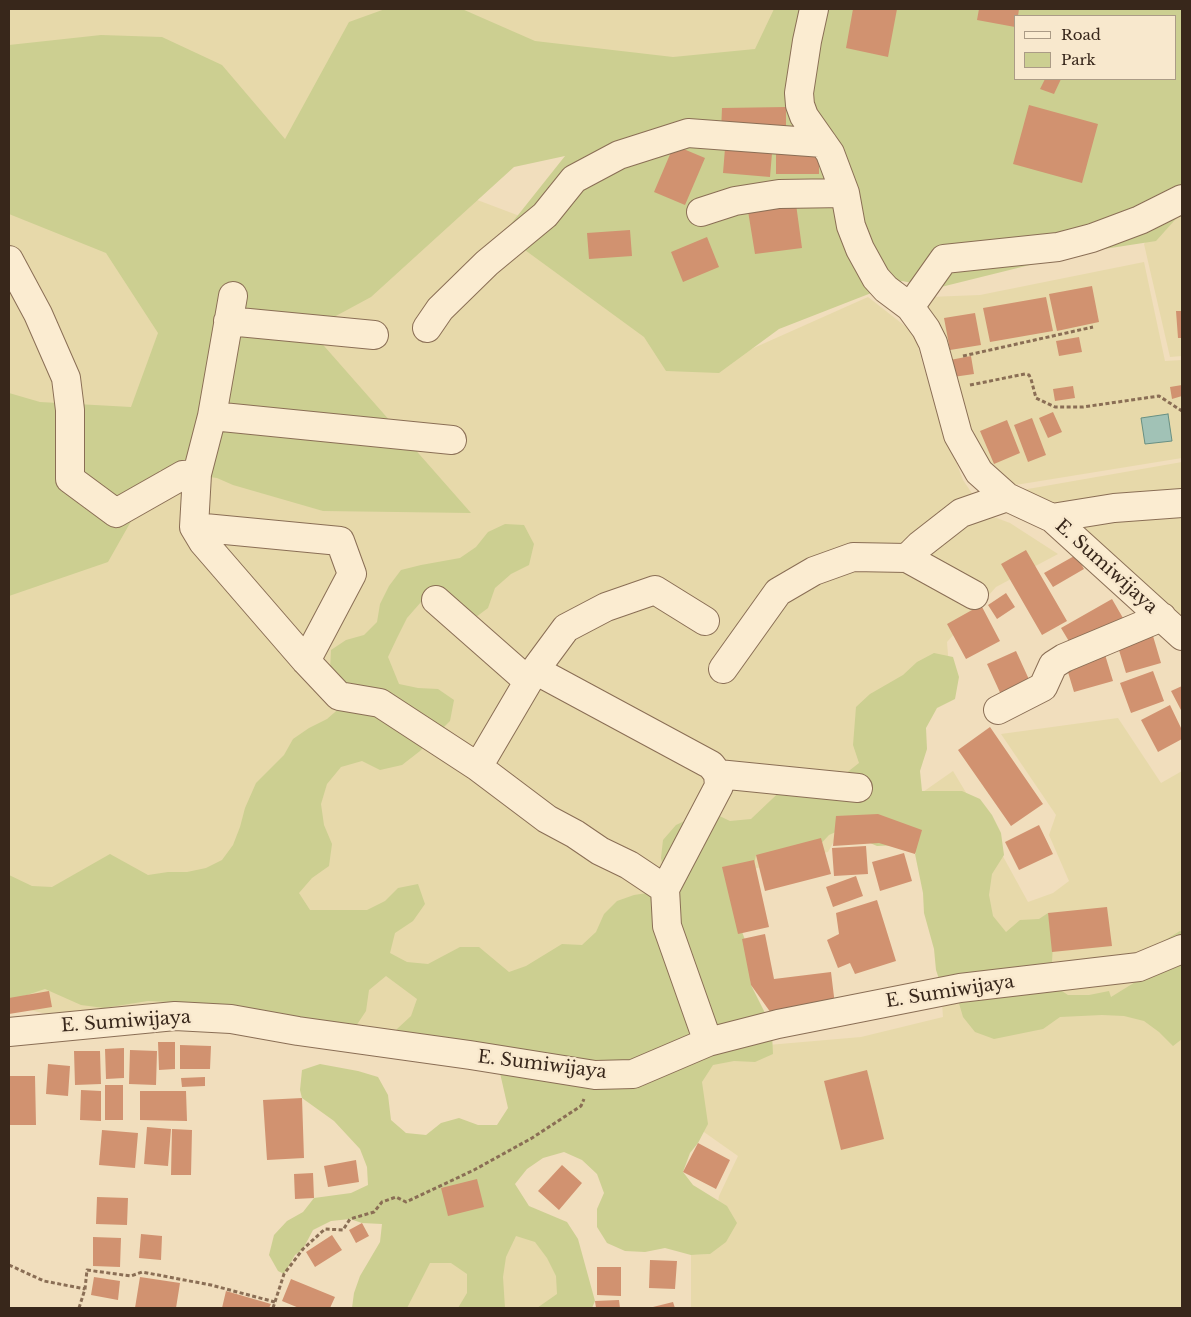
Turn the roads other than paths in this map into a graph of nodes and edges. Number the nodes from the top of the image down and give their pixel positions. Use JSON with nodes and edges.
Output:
{"nodes":[{"id":1,"x":814,"y":9,"type":"edge"},
{"id":2,"x":823,"y":143,"type":"junction"},
{"id":3,"x":845,"y":193,"type":"junction"},
{"id":4,"x":1182,"y":199,"type":"edge"},
{"id":5,"x":700,"y":212,"type":"dead end"},
{"id":6,"x":9,"y":260,"type":"edge"},
{"id":7,"x":910,"y":308,"type":"junction"},
{"id":8,"x":427,"y":328,"type":"dead end"},
{"id":9,"x":374,"y":334,"type":"dead end"},
{"id":10,"x":212,"y":416,"type":"junction"},
{"id":11,"x":452,"y":440,"type":"dead end"},
{"id":12,"x":197,"y":474,"type":"junction"},
{"id":13,"x":1006,"y":497,"type":"junction"},
{"id":14,"x":1182,"y":503,"type":"edge"},
{"id":15,"x":1052,"y":518,"type":"junction"},
{"id":16,"x":194,"y":527,"type":"junction"},
{"id":17,"x":907,"y":558,"type":"junction"},
{"id":18,"x":974,"y":595,"type":"dead end"},
{"id":19,"x":436,"y":600,"type":"dead end"},
{"id":20,"x":1162,"y":617,"type":"junction"},
{"id":21,"x":706,"y":621,"type":"dead end"},
{"id":22,"x":1182,"y":636,"type":"edge"},
{"id":23,"x":306,"y":661,"type":"junction"},
{"id":24,"x":723,"y":669,"type":"dead end"},
{"id":25,"x":532,"y":676,"type":"junction"},
{"id":26,"x":998,"y":710,"type":"dead end"},
{"id":27,"x":478,"y":767,"type":"junction"},
{"id":28,"x":718,"y":774,"type":"junction"},
{"id":29,"x":858,"y":788,"type":"dead end"},
{"id":30,"x":665,"y":889,"type":"junction"},
{"id":31,"x":1182,"y":949,"type":"edge"},
{"id":32,"x":9,"y":1032,"type":"edge"},
{"id":33,"x":708,"y":1042,"type":"junction"}],
"edges":[{"from":1,"to":2,"type":"street","name":"E. Sumiwijaya"},
{"from":2,"to":3,"type":"street","name":"E. Sumiwijaya"},
{"from":2,"to":8,"type":"street"},
{"from":3,"to":5,"type":"street"},
{"from":3,"to":7,"type":"street","name":"E. Sumiwijaya"},
{"from":4,"to":7,"type":"street"},
{"from":6,"to":12,"type":"street"},
{"from":7,"to":13,"type":"street","name":"E. Sumiwijaya"},
{"from":9,"to":10,"type":"street"},
{"from":10,"to":11,"type":"street"},
{"from":10,"to":12,"type":"street"},
{"from":12,"to":16,"type":"street"},
{"from":13,"to":15,"type":"street","name":"E. Sumiwijaya"},
{"from":13,"to":17,"type":"street"},
{"from":14,"to":15,"type":"street"},
{"from":15,"to":20,"type":"street","name":"E. Sumiwijaya"},
{"from":16,"to":23,"type":"street"},
{"from":16,"to":23,"type":"street"},
{"from":17,"to":18,"type":"street"},
{"from":17,"to":24,"type":"street"},
{"from":19,"to":25,"type":"street"},
{"from":20,"to":22,"type":"street","name":"E. Sumiwijaya"},
{"from":20,"to":26,"type":"street"},
{"from":21,"to":25,"type":"street"},
{"from":23,"to":27,"type":"street"},
{"from":25,"to":27,"type":"street"},
{"from":25,"to":28,"type":"street"},
{"from":27,"to":30,"type":"street"},
{"from":28,"to":29,"type":"street"},
{"from":28,"to":30,"type":"street"},
{"from":30,"to":33,"type":"street"},
{"from":31,"to":33,"type":"street","name":"E. Sumiwijaya"},
{"from":32,"to":33,"type":"street","name":"E. Sumiwijaya"}]}
